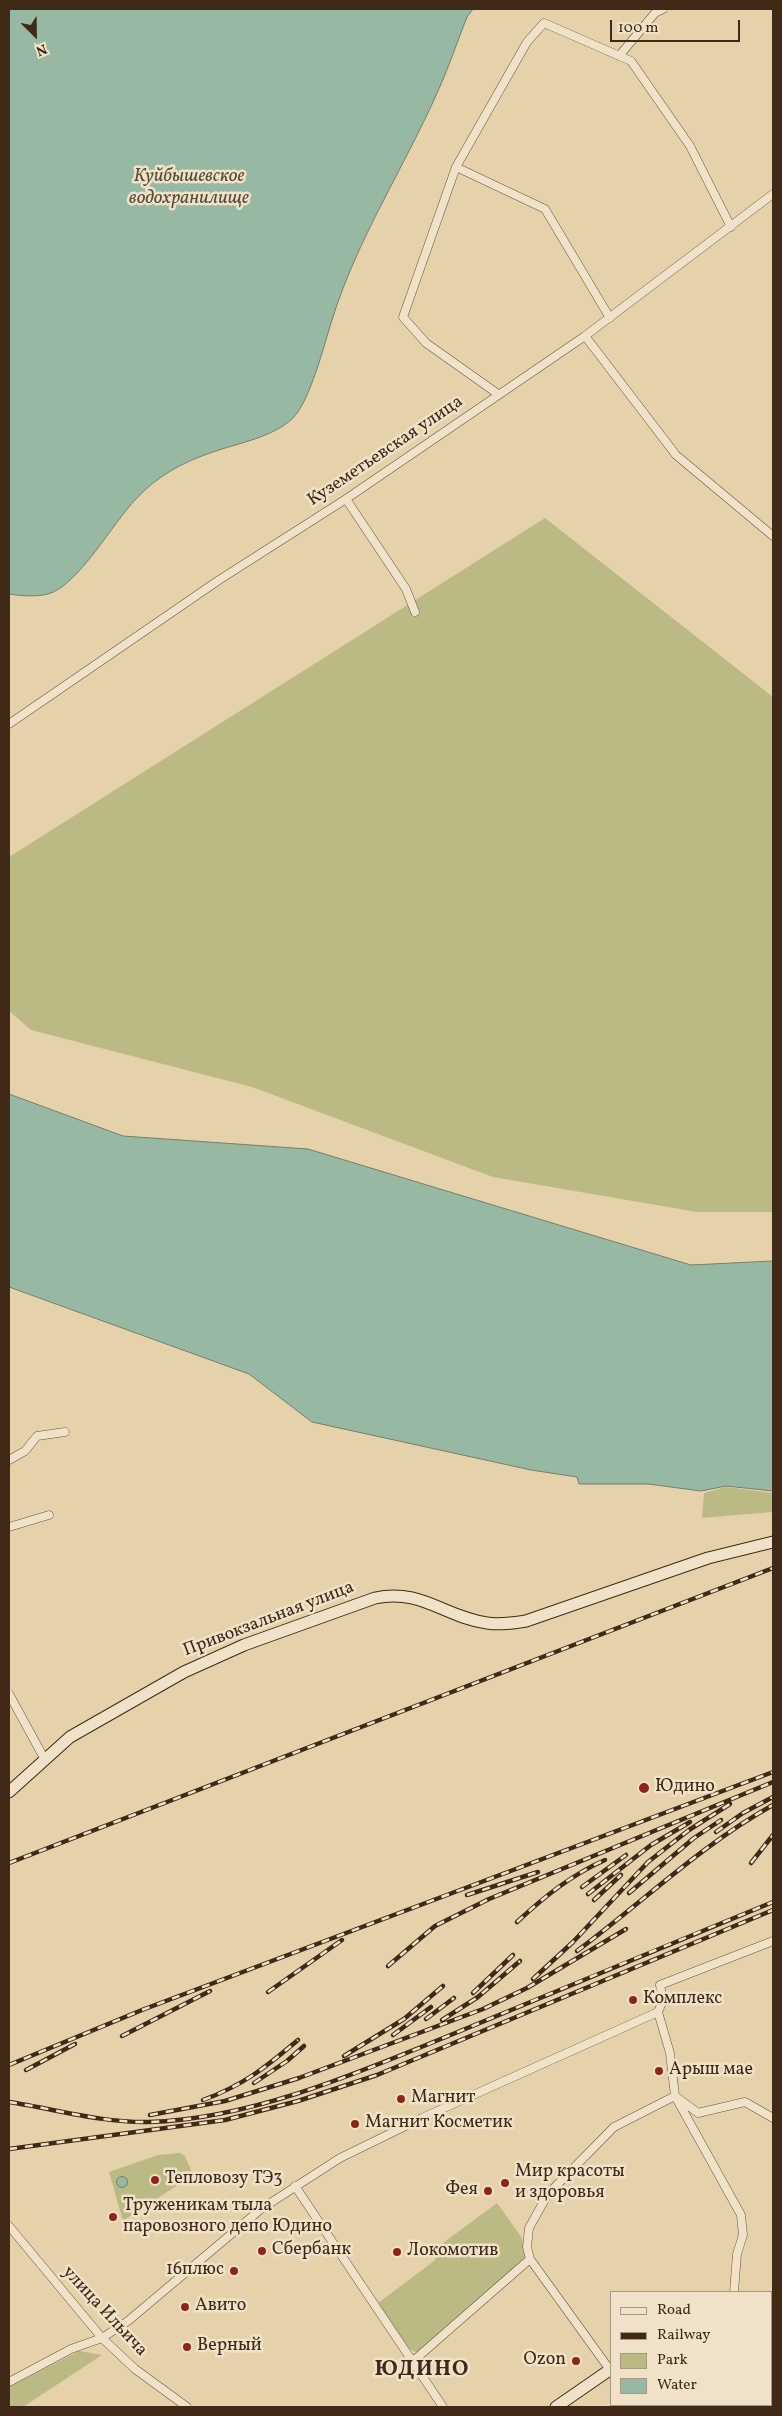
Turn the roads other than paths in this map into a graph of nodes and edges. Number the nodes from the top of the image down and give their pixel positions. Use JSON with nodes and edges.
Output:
{"nodes":[{"id":1,"x":663,"y":9,"type":"edge"},
{"id":2,"x":619,"y":56,"type":"junction"},
{"id":3,"x":456,"y":168,"type":"junction"},
{"id":4,"x":773,"y":194,"type":"edge"},
{"id":5,"x":732,"y":228,"type":"junction"},
{"id":6,"x":610,"y":318,"type":"junction"},
{"id":7,"x":584,"y":336,"type":"junction"},
{"id":8,"x":498,"y":394,"type":"junction"},
{"id":9,"x":346,"y":499,"type":"junction"},
{"id":10,"x":773,"y":536,"type":"edge"},
{"id":11,"x":415,"y":612,"type":"dead end"},
{"id":12,"x":9,"y":724,"type":"edge"},
{"id":13,"x":65,"y":1432,"type":"dead end"},
{"id":14,"x":9,"y":1460,"type":"edge"},
{"id":15,"x":49,"y":1515,"type":"dead end"},
{"id":16,"x":9,"y":1527,"type":"edge"},
{"id":17,"x":773,"y":1542,"type":"edge"},
{"id":18,"x":9,"y":1694,"type":"edge"},
{"id":19,"x":44,"y":1758,"type":"junction"},
{"id":20,"x":9,"y":1792,"type":"edge"},
{"id":21,"x":773,"y":1941,"type":"edge"},
{"id":22,"x":658,"y":2012,"type":"junction"},
{"id":23,"x":675,"y":2096,"type":"junction"},
{"id":24,"x":773,"y":2118,"type":"edge"},
{"id":25,"x":295,"y":2186,"type":"junction"},
{"id":26,"x":9,"y":2226,"type":"edge"},
{"id":27,"x":530,"y":2259,"type":"junction"},
{"id":28,"x":734,"y":2291,"type":"edge"},
{"id":29,"x":102,"y":2338,"type":"junction"},
{"id":30,"x":412,"y":2362,"type":"junction"},
{"id":31,"x":610,"y":2368,"type":"edge"},
{"id":32,"x":610,"y":2370,"type":"edge"},
{"id":33,"x":9,"y":2382,"type":"edge"},
{"id":34,"x":187,"y":2407,"type":"edge"},
{"id":35,"x":443,"y":2407,"type":"edge"},
{"id":36,"x":556,"y":2407,"type":"edge"}],
"edges":[{"from":1,"to":2,"type":"street"},
{"from":2,"to":3,"type":"street"},
{"from":2,"to":5,"type":"street"},
{"from":3,"to":6,"type":"street"},
{"from":3,"to":8,"type":"street"},
{"from":4,"to":5,"type":"street","name":"Куземетьевская улица"},
{"from":5,"to":6,"type":"street","name":"Куземетьевская улица"},
{"from":6,"to":7,"type":"street","name":"Куземетьевская улица"},
{"from":7,"to":8,"type":"street","name":"Куземетьевская улица"},
{"from":7,"to":10,"type":"street"},
{"from":8,"to":9,"type":"street","name":"Куземетьевская улица"},
{"from":9,"to":11,"type":"street"},
{"from":9,"to":12,"type":"street","name":"Куземетьевская улица"},
{"from":13,"to":14,"type":"street"},
{"from":15,"to":16,"type":"street"},
{"from":17,"to":19,"type":"main road","name":"Привокзальная улица"},
{"from":18,"to":19,"type":"street"},
{"from":19,"to":20,"type":"main road","name":"Привокзальная улица"},
{"from":21,"to":22,"type":"street"},
{"from":22,"to":23,"type":"street"},
{"from":22,"to":25,"type":"street"},
{"from":23,"to":24,"type":"street"},
{"from":23,"to":27,"type":"street"},
{"from":23,"to":28,"type":"street"},
{"from":25,"to":29,"type":"street"},
{"from":25,"to":30,"type":"street"},
{"from":26,"to":29,"type":"street","name":"улица Ильича"},
{"from":27,"to":30,"type":"street"},
{"from":27,"to":31,"type":"street"},
{"from":29,"to":33,"type":"street"},
{"from":29,"to":34,"type":"street","name":"улица Ильича"},
{"from":30,"to":35,"type":"street"},
{"from":32,"to":36,"type":"main road"}]}
